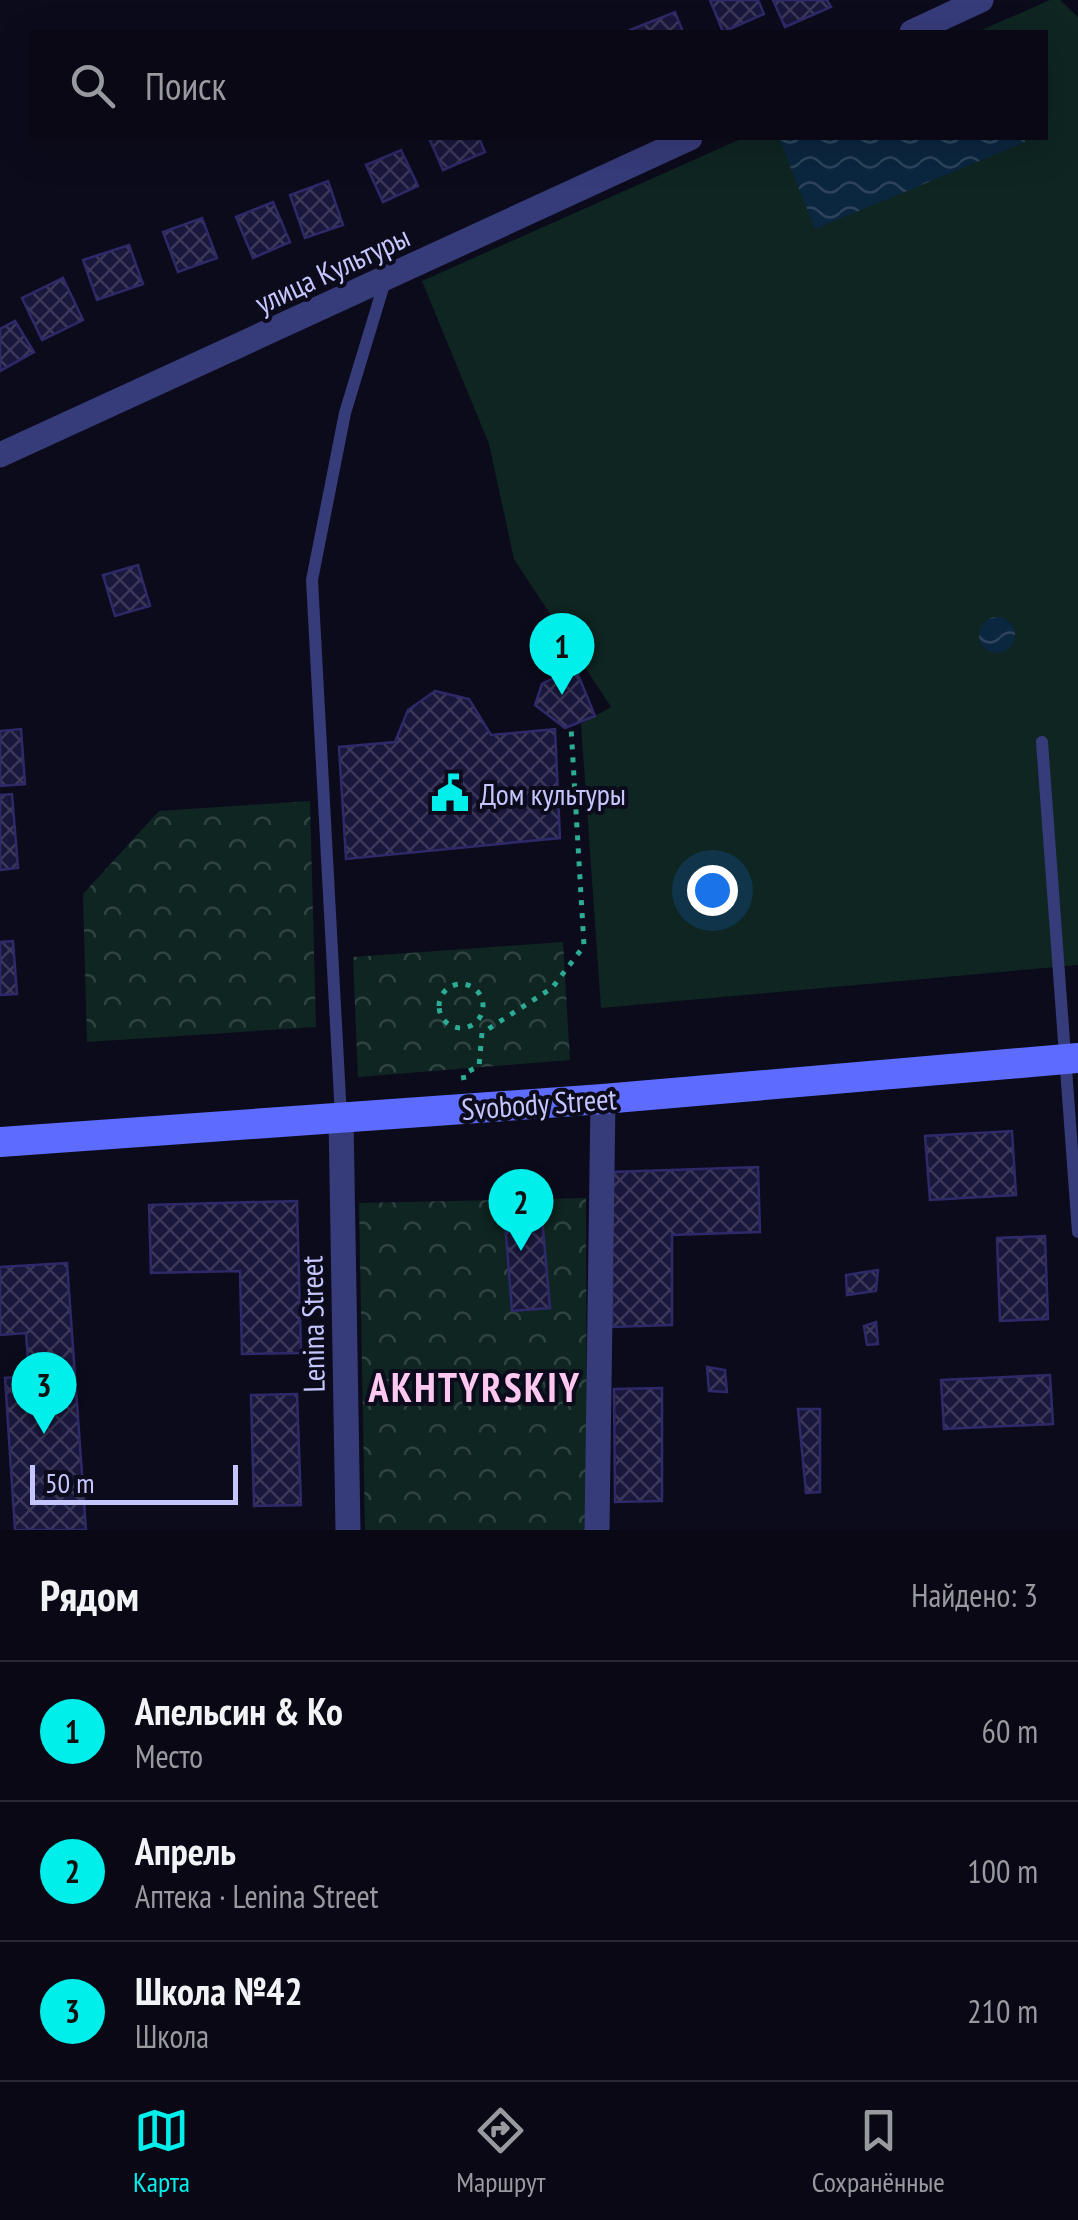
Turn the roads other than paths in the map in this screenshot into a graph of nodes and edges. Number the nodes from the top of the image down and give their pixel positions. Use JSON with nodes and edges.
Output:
{"nodes":[{"id":1,"x":981,"y":0,"type":"edge"},
{"id":2,"x":916,"y":30,"type":"edge"},
{"id":3,"x":686,"y":140,"type":"edge"},
{"id":4,"x":385,"y":281,"type":"junction"},
{"id":5,"x":0,"y":455,"type":"edge"},
{"id":6,"x":1042,"y":742,"type":"dead end"},
{"id":7,"x":1073,"y":1058,"type":"edge"},
{"id":8,"x":603,"y":1099,"type":"junction"},
{"id":9,"x":340,"y":1117,"type":"junction"},
{"id":10,"x":0,"y":1142,"type":"edge"},
{"id":11,"x":1078,"y":1232,"type":"edge"},
{"id":12,"x":348,"y":1530,"type":"edge"},
{"id":13,"x":597,"y":1530,"type":"edge"}],
"edges":[{"from":1,"to":2,"type":"street"},
{"from":3,"to":4,"type":"street","name":"улица Культуры"},
{"from":4,"to":5,"type":"street","name":"улица Культуры"},
{"from":4,"to":9,"type":"lane"},
{"from":6,"to":7,"type":"lane"},
{"from":7,"to":8,"type":"street","name":"Svobody Street"},
{"from":7,"to":11,"type":"lane"},
{"from":8,"to":9,"type":"street","name":"Svobody Street"},
{"from":8,"to":13,"type":"street"},
{"from":9,"to":10,"type":"street","name":"Svobody Street"},
{"from":9,"to":12,"type":"street","name":"Lenina Street"}]}
